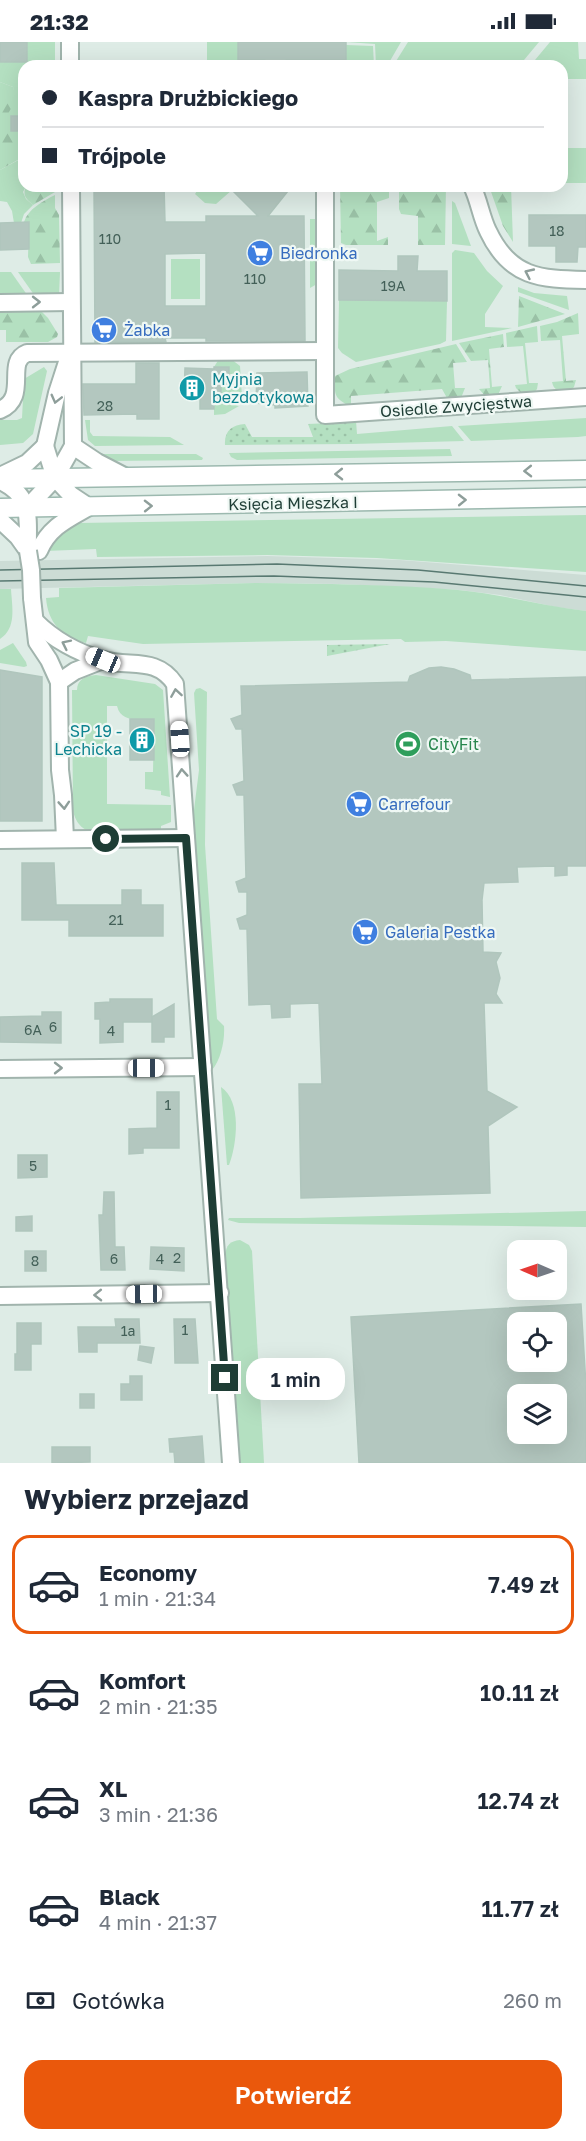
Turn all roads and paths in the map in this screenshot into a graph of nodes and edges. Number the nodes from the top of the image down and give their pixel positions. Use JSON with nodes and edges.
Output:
{"nodes":[{"id":1,"x":70,"y":42,"type":"edge"},
{"id":2,"x":70,"y":60,"type":"edge"},
{"id":3,"x":71,"y":192,"type":"edge"},
{"id":4,"x":325,"y":192,"type":"edge"},
{"id":5,"x":474,"y":192,"type":"edge"},
{"id":6,"x":586,"y":280,"type":"edge"},
{"id":7,"x":71,"y":302,"type":"junction"},
{"id":8,"x":0,"y":303,"type":"edge"},
{"id":9,"x":325,"y":351,"type":"junction"},
{"id":10,"x":71,"y":352,"type":"junction"},
{"id":11,"x":586,"y":397,"type":"edge"},
{"id":12,"x":0,"y":410,"type":"edge"},
{"id":13,"x":45,"y":446,"type":"junction"},
{"id":14,"x":73,"y":446,"type":"junction"},
{"id":15,"x":586,"y":470,"type":"edge"},
{"id":16,"x":127,"y":477,"type":"junction"},
{"id":17,"x":56,"y":478,"type":"junction"},
{"id":18,"x":0,"y":479,"type":"edge"},
{"id":19,"x":586,"y":497,"type":"edge"},
{"id":20,"x":89,"y":507,"type":"junction"},
{"id":21,"x":0,"y":508,"type":"edge"},
{"id":22,"x":27,"y":508,"type":"junction"},
{"id":23,"x":0,"y":520,"type":"edge"},
{"id":24,"x":33,"y":551,"type":"junction"},
{"id":25,"x":35,"y":621,"type":"junction"},
{"id":26,"x":103,"y":660,"type":"junction"},
{"id":27,"x":59,"y":682,"type":"junction"},
{"id":28,"x":186,"y":838,"type":"junction"},
{"id":29,"x":65,"y":839,"type":"junction"},
{"id":30,"x":0,"y":840,"type":"edge"},
{"id":31,"x":203,"y":1067,"type":"junction"},
{"id":32,"x":0,"y":1069,"type":"edge"},
{"id":33,"x":220,"y":1293,"type":"junction"},
{"id":34,"x":0,"y":1296,"type":"edge"},
{"id":35,"x":231,"y":1463,"type":"edge"}],
"edges":[{"from":1,"to":2,"type":"street"},
{"from":3,"to":7,"type":"street"},
{"from":4,"to":9,"type":"street"},
{"from":6,"to":5,"type":"street","one_way":true},
{"from":8,"to":7,"type":"street","one_way":true},
{"from":7,"to":10,"type":"street"},
{"from":9,"to":10,"type":"street"},
{"from":9,"to":11,"type":"street","name":"Osiedle Zwycięstwa"},
{"from":10,"to":12,"type":"street"},
{"from":10,"to":13,"type":"street","one_way":true},
{"from":10,"to":14,"type":"street"},
{"from":13,"to":17,"type":"street"},
{"from":13,"to":18,"type":"street"},
{"from":14,"to":16,"type":"street"},
{"from":14,"to":17,"type":"street"},
{"from":15,"to":16,"type":"street","name":"Księcia Mieszka I","one_way":true},
{"from":16,"to":17,"type":"street","name":"Księcia Mieszka I"},
{"from":17,"to":18,"type":"street","name":"Księcia Mieszka I"},
{"from":17,"to":20,"type":"street"},
{"from":17,"to":22,"type":"street"},
{"from":18,"to":22,"type":"street"},
{"from":20,"to":19,"type":"street","name":"Księcia Mieszka I","one_way":true},
{"from":20,"to":22,"type":"street","name":"Księcia Mieszka I"},
{"from":20,"to":24,"type":"street"},
{"from":21,"to":22,"type":"street","name":"Księcia Mieszka I"},
{"from":22,"to":24,"type":"street"},
{"from":23,"to":24,"type":"street"},
{"from":24,"to":25,"type":"street","bridge":true},
{"from":26,"to":25,"type":"street","one_way":true},
{"from":25,"to":27,"type":"street"},
{"from":26,"to":27,"type":"street"},
{"from":28,"to":26,"type":"street","one_way":true},
{"from":27,"to":29,"type":"street","one_way":true},
{"from":28,"to":29,"type":"street"},
{"from":28,"to":31,"type":"street"},
{"from":29,"to":30,"type":"street"},
{"from":32,"to":31,"type":"street","one_way":true},
{"from":31,"to":33,"type":"street"},
{"from":33,"to":34,"type":"street","one_way":true},
{"from":33,"to":35,"type":"street"}]}
